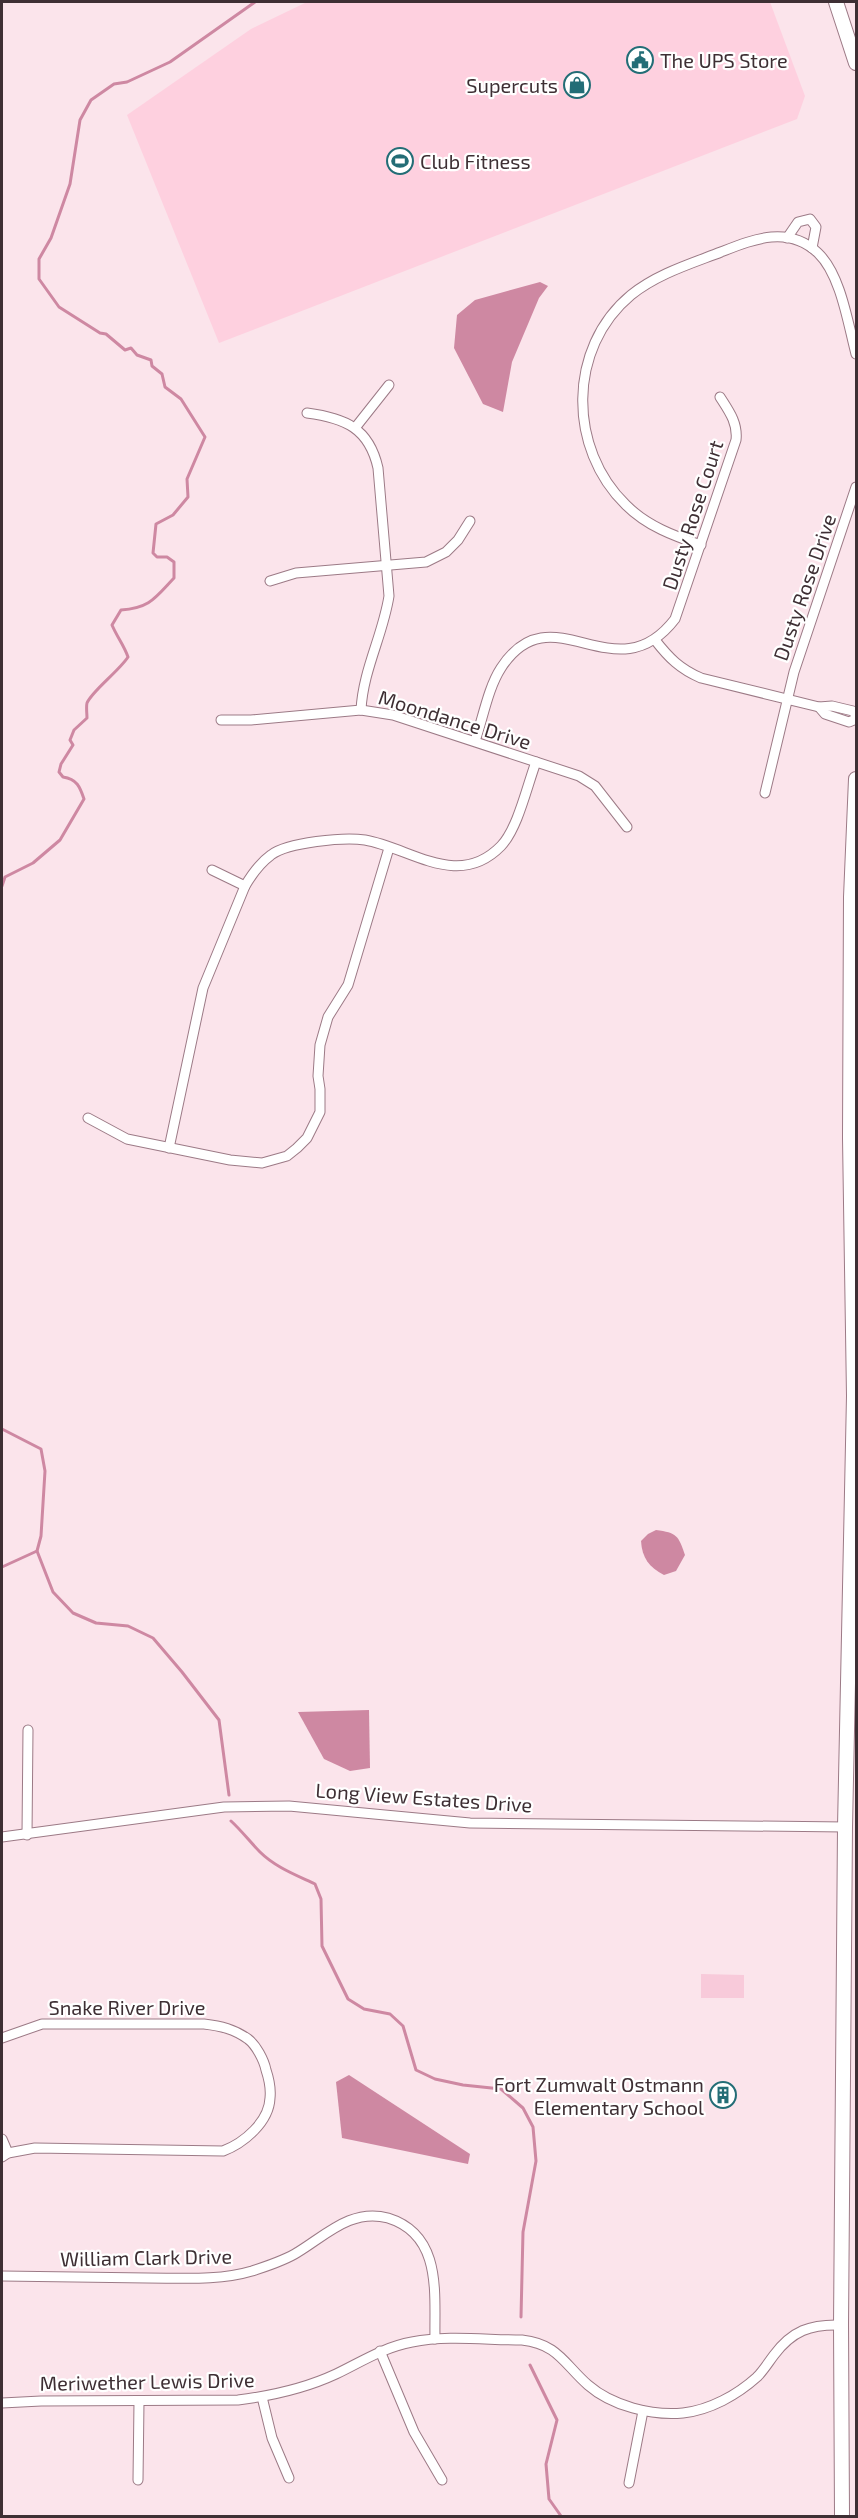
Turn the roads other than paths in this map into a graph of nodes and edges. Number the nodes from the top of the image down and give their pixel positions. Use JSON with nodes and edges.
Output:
{"nodes":[{"id":1,"x":836,"y":2,"type":"edge"},
{"id":2,"x":856,"y":63,"type":"edge"},
{"id":3,"x":788,"y":238,"type":"junction"},
{"id":4,"x":812,"y":248,"type":"junction"},
{"id":5,"x":856,"y":354,"type":"edge"},
{"id":6,"x":389,"y":385,"type":"dead end"},
{"id":7,"x":720,"y":397,"type":"dead end"},
{"id":8,"x":307,"y":413,"type":"dead end"},
{"id":9,"x":355,"y":428,"type":"junction"},
{"id":10,"x":856,"y":487,"type":"edge"},
{"id":11,"x":470,"y":521,"type":"dead end"},
{"id":12,"x":701,"y":545,"type":"junction"},
{"id":13,"x":387,"y":566,"type":"junction"},
{"id":14,"x":270,"y":581,"type":"dead end"},
{"id":15,"x":656,"y":640,"type":"junction"},
{"id":16,"x":786,"y":699,"type":"junction"},
{"id":17,"x":362,"y":710,"type":"junction"},
{"id":18,"x":856,"y":717,"type":"edge"},
{"id":19,"x":221,"y":720,"type":"dead end"},
{"id":20,"x":475,"y":741,"type":"junction"},
{"id":21,"x":536,"y":762,"type":"junction"},
{"id":22,"x":856,"y":779,"type":"edge"},
{"id":23,"x":765,"y":793,"type":"dead end"},
{"id":24,"x":627,"y":826,"type":"dead end"},
{"id":25,"x":389,"y":848,"type":"junction"},
{"id":26,"x":212,"y":870,"type":"dead end"},
{"id":27,"x":246,"y":886,"type":"junction"},
{"id":28,"x":88,"y":1119,"type":"dead end"},
{"id":29,"x":169,"y":1148,"type":"junction"},
{"id":30,"x":28,"y":1730,"type":"dead end"},
{"id":31,"x":845,"y":1827,"type":"junction"},
{"id":32,"x":27,"y":1834,"type":"junction"},
{"id":33,"x":2,"y":1837,"type":"edge"},
{"id":34,"x":2,"y":2038,"type":"edge"},
{"id":35,"x":2,"y":2139,"type":"edge"},
{"id":36,"x":5,"y":2155,"type":"edge"},
{"id":37,"x":2,"y":2276,"type":"edge"},
{"id":38,"x":841,"y":2325,"type":"junction"},
{"id":39,"x":435,"y":2339,"type":"junction"},
{"id":40,"x":380,"y":2351,"type":"junction"},
{"id":41,"x":262,"y":2397,"type":"junction"},
{"id":42,"x":139,"y":2402,"type":"junction"},
{"id":43,"x":2,"y":2403,"type":"edge"},
{"id":44,"x":643,"y":2411,"type":"junction"},
{"id":45,"x":289,"y":2478,"type":"dead end"},
{"id":46,"x":138,"y":2480,"type":"dead end"},
{"id":47,"x":442,"y":2480,"type":"dead end"},
{"id":48,"x":629,"y":2483,"type":"dead end"},
{"id":49,"x":842,"y":2517,"type":"edge"}],
"edges":[{"from":1,"to":2,"type":"main road"},
{"from":3,"to":4,"type":"street"},
{"from":3,"to":4,"type":"street"},
{"from":3,"to":12,"type":"street"},
{"from":4,"to":5,"type":"street"},
{"from":6,"to":9,"type":"street"},
{"from":7,"to":12,"type":"street","name":"Dusty Rose Court"},
{"from":8,"to":9,"type":"street"},
{"from":9,"to":13,"type":"street"},
{"from":10,"to":16,"type":"street","name":"Dusty Rose Drive"},
{"from":11,"to":13,"type":"street"},
{"from":12,"to":15,"type":"street","name":"Dusty Rose Court"},
{"from":13,"to":14,"type":"street"},
{"from":13,"to":17,"type":"street"},
{"from":15,"to":16,"type":"street"},
{"from":15,"to":20,"type":"street"},
{"from":16,"to":18,"type":"street"},
{"from":16,"to":23,"type":"street","name":"Dusty Rose Drive"},
{"from":17,"to":19,"type":"street","name":"Moondance Drive"},
{"from":17,"to":20,"type":"street","name":"Moondance Drive"},
{"from":20,"to":21,"type":"street","name":"Moondance Drive"},
{"from":21,"to":24,"type":"street","name":"Moondance Drive"},
{"from":21,"to":25,"type":"street"},
{"from":22,"to":31,"type":"main road"},
{"from":25,"to":27,"type":"street"},
{"from":25,"to":29,"type":"street"},
{"from":26,"to":27,"type":"street"},
{"from":27,"to":29,"type":"street"},
{"from":28,"to":29,"type":"street"},
{"from":30,"to":32,"type":"street"},
{"from":31,"to":32,"type":"street","name":"Long View Estates Drive"},
{"from":31,"to":38,"type":"main road"},
{"from":32,"to":33,"type":"street","name":"Long View Estates Drive"},
{"from":34,"to":36,"type":"street","name":"Snake River Drive"},
{"from":35,"to":36,"type":"street"},
{"from":37,"to":39,"type":"street","name":"William Clark Drive"},
{"from":38,"to":44,"type":"street","name":"Meriwether Lewis Drive"},
{"from":38,"to":49,"type":"main road"},
{"from":39,"to":40,"type":"street","name":"Meriwether Lewis Drive"},
{"from":39,"to":44,"type":"street","name":"Meriwether Lewis Drive"},
{"from":40,"to":41,"type":"street","name":"Meriwether Lewis Drive"},
{"from":40,"to":47,"type":"street"},
{"from":41,"to":42,"type":"street","name":"Meriwether Lewis Drive"},
{"from":41,"to":45,"type":"street"},
{"from":42,"to":43,"type":"street","name":"Meriwether Lewis Drive"},
{"from":42,"to":46,"type":"street"},
{"from":44,"to":48,"type":"street"}]}
